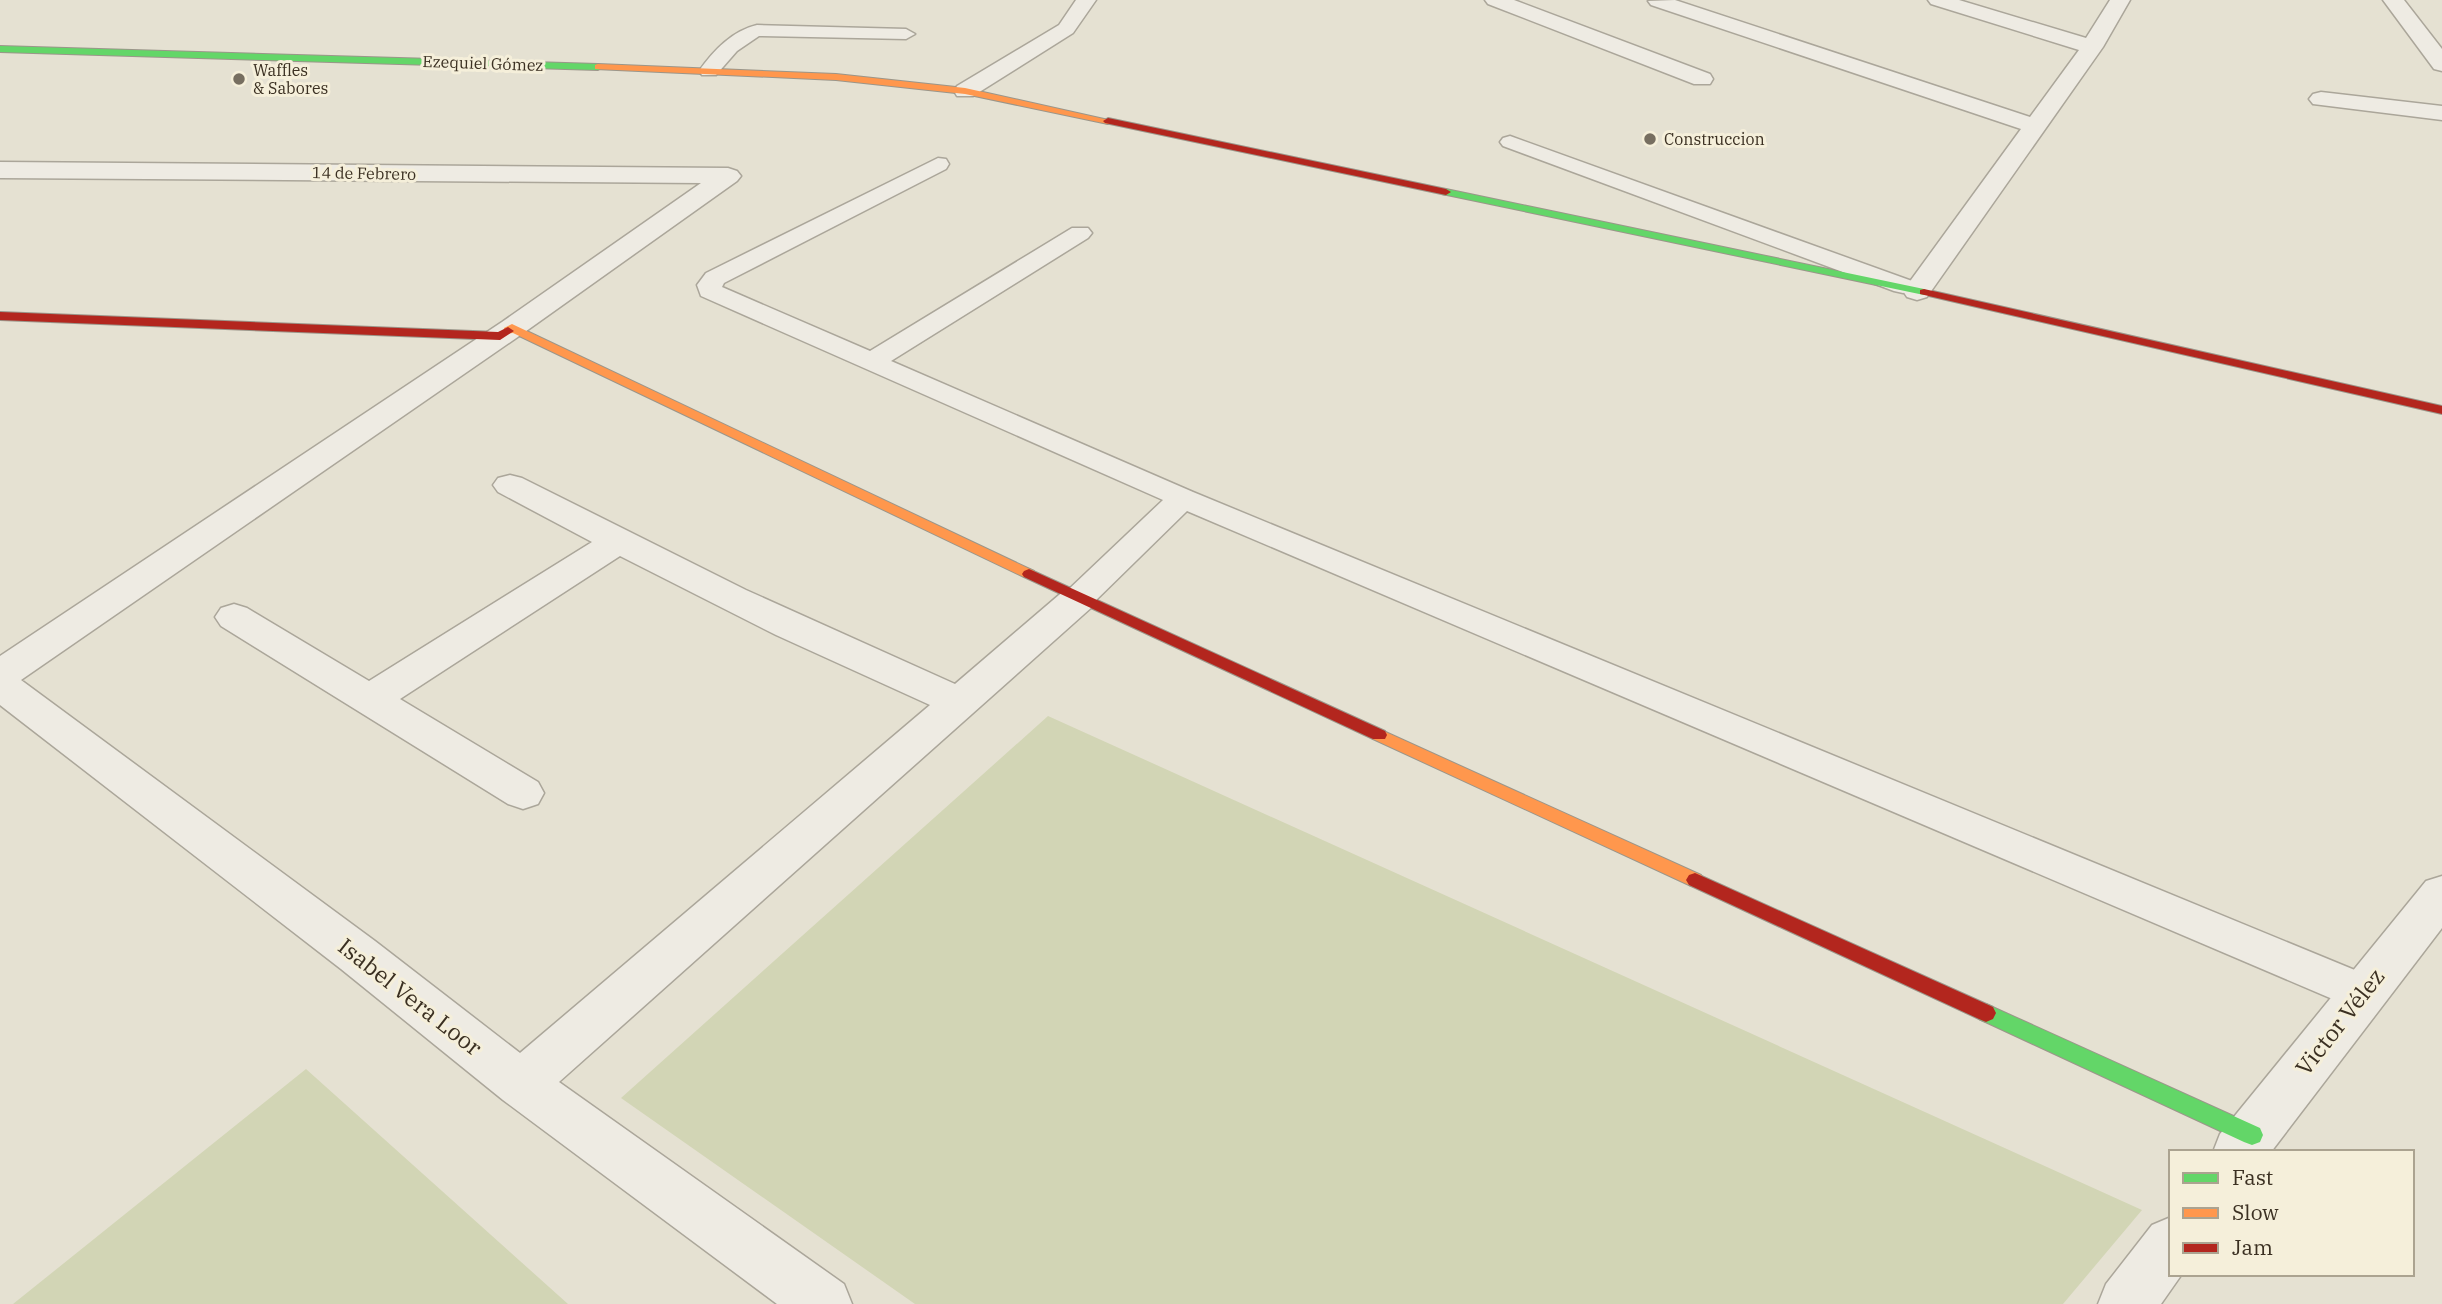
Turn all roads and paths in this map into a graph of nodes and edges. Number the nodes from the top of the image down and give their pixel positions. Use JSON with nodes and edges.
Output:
{"nodes":[{"id":1,"x":1086,"y":0,"type":"edge"},
{"id":2,"x":1495,"y":0,"type":"edge"},
{"id":3,"x":1938,"y":0,"type":"edge"},
{"id":4,"x":2120,"y":0,"type":"edge"},
{"id":5,"x":2393,"y":0,"type":"edge"},
{"id":6,"x":1658,"y":1,"type":"edge"},
{"id":7,"x":906,"y":34,"type":"dead end"},
{"id":8,"x":2092,"y":47,"type":"junction"},
{"id":9,"x":0,"y":49,"type":"edge"},
{"id":10,"x":2442,"y":64,"type":"edge"},
{"id":11,"x":709,"y":71,"type":"junction"},
{"id":12,"x":1702,"y":79,"type":"dead end"},
{"id":13,"x":965,"y":91,"type":"junction"},
{"id":14,"x":2321,"y":99,"type":"dead end"},
{"id":15,"x":2442,"y":113,"type":"edge"},
{"id":16,"x":2035,"y":126,"type":"junction"},
{"id":17,"x":1510,"y":142,"type":"dead end"},
{"id":18,"x":938,"y":164,"type":"dead end"},
{"id":19,"x":0,"y":170,"type":"edge"},
{"id":20,"x":1080,"y":233,"type":"dead end"},
{"id":21,"x":1916,"y":291,"type":"junction"},
{"id":22,"x":0,"y":316,"type":"edge"},
{"id":23,"x":506,"y":332,"type":"junction"},
{"id":24,"x":874,"y":360,"type":"junction"},
{"id":25,"x":2442,"y":410,"type":"edge"},
{"id":26,"x":510,"y":485,"type":"dead end"},
{"id":27,"x":1183,"y":498,"type":"junction"},
{"id":28,"x":618,"y":541,"type":"junction"},
{"id":29,"x":1079,"y":598,"type":"junction"},
{"id":30,"x":234,"y":617,"type":"dead end"},
{"id":31,"x":0,"y":675,"type":"edge"},
{"id":32,"x":0,"y":684,"type":"edge"},
{"id":33,"x":372,"y":698,"type":"junction"},
{"id":34,"x":960,"y":702,"type":"junction"},
{"id":35,"x":523,"y":793,"type":"dead end"},
{"id":36,"x":2442,"y":894,"type":"edge"},
{"id":37,"x":2364,"y":993,"type":"junction"},
{"id":38,"x":521,"y":1084,"type":"junction"},
{"id":39,"x":2246,"y":1143,"type":"edge"},
{"id":40,"x":2169,"y":1247,"type":"edge"},
{"id":41,"x":824,"y":1304,"type":"edge"},
{"id":42,"x":2126,"y":1304,"type":"edge"}],
"edges":[{"from":1,"to":13,"type":"street"},
{"from":2,"to":12,"type":"street"},
{"from":3,"to":8,"type":"street"},
{"from":4,"to":8,"type":"street"},
{"from":5,"to":10,"type":"street"},
{"from":6,"to":16,"type":"street"},
{"from":7,"to":11,"type":"lane"},
{"from":8,"to":16,"type":"street"},
{"from":9,"to":11,"type":"street","name":"Ezequiel Gómez"},
{"from":11,"to":13,"type":"street","name":"Ezequiel Gómez"},
{"from":13,"to":21,"type":"street","name":"Ezequiel Gómez"},
{"from":14,"to":15,"type":"street"},
{"from":16,"to":21,"type":"street"},
{"from":17,"to":21,"type":"lane"},
{"from":18,"to":24,"type":"lane"},
{"from":19,"to":23,"type":"street","name":"14 de Febrero"},
{"from":20,"to":24,"type":"lane"},
{"from":21,"to":25,"type":"street","name":"Ezequiel Gómez"},
{"from":22,"to":23,"type":"street"},
{"from":23,"to":29,"type":"street"},
{"from":23,"to":31,"type":"street"},
{"from":24,"to":27,"type":"lane"},
{"from":26,"to":28,"type":"street"},
{"from":27,"to":29,"type":"lane"},
{"from":27,"to":37,"type":"lane"},
{"from":28,"to":33,"type":"street"},
{"from":28,"to":34,"type":"street"},
{"from":29,"to":34,"type":"street"},
{"from":29,"to":39,"type":"street"},
{"from":30,"to":33,"type":"street"},
{"from":32,"to":38,"type":"street","name":"Isabel Vera Loor"},
{"from":33,"to":35,"type":"street"},
{"from":34,"to":38,"type":"street"},
{"from":36,"to":37,"type":"street","name":"Victor Vélez"},
{"from":37,"to":39,"type":"street","name":"Victor Vélez"},
{"from":38,"to":41,"type":"street","name":"Isabel Vera Loor"},
{"from":40,"to":42,"type":"street"}]}
